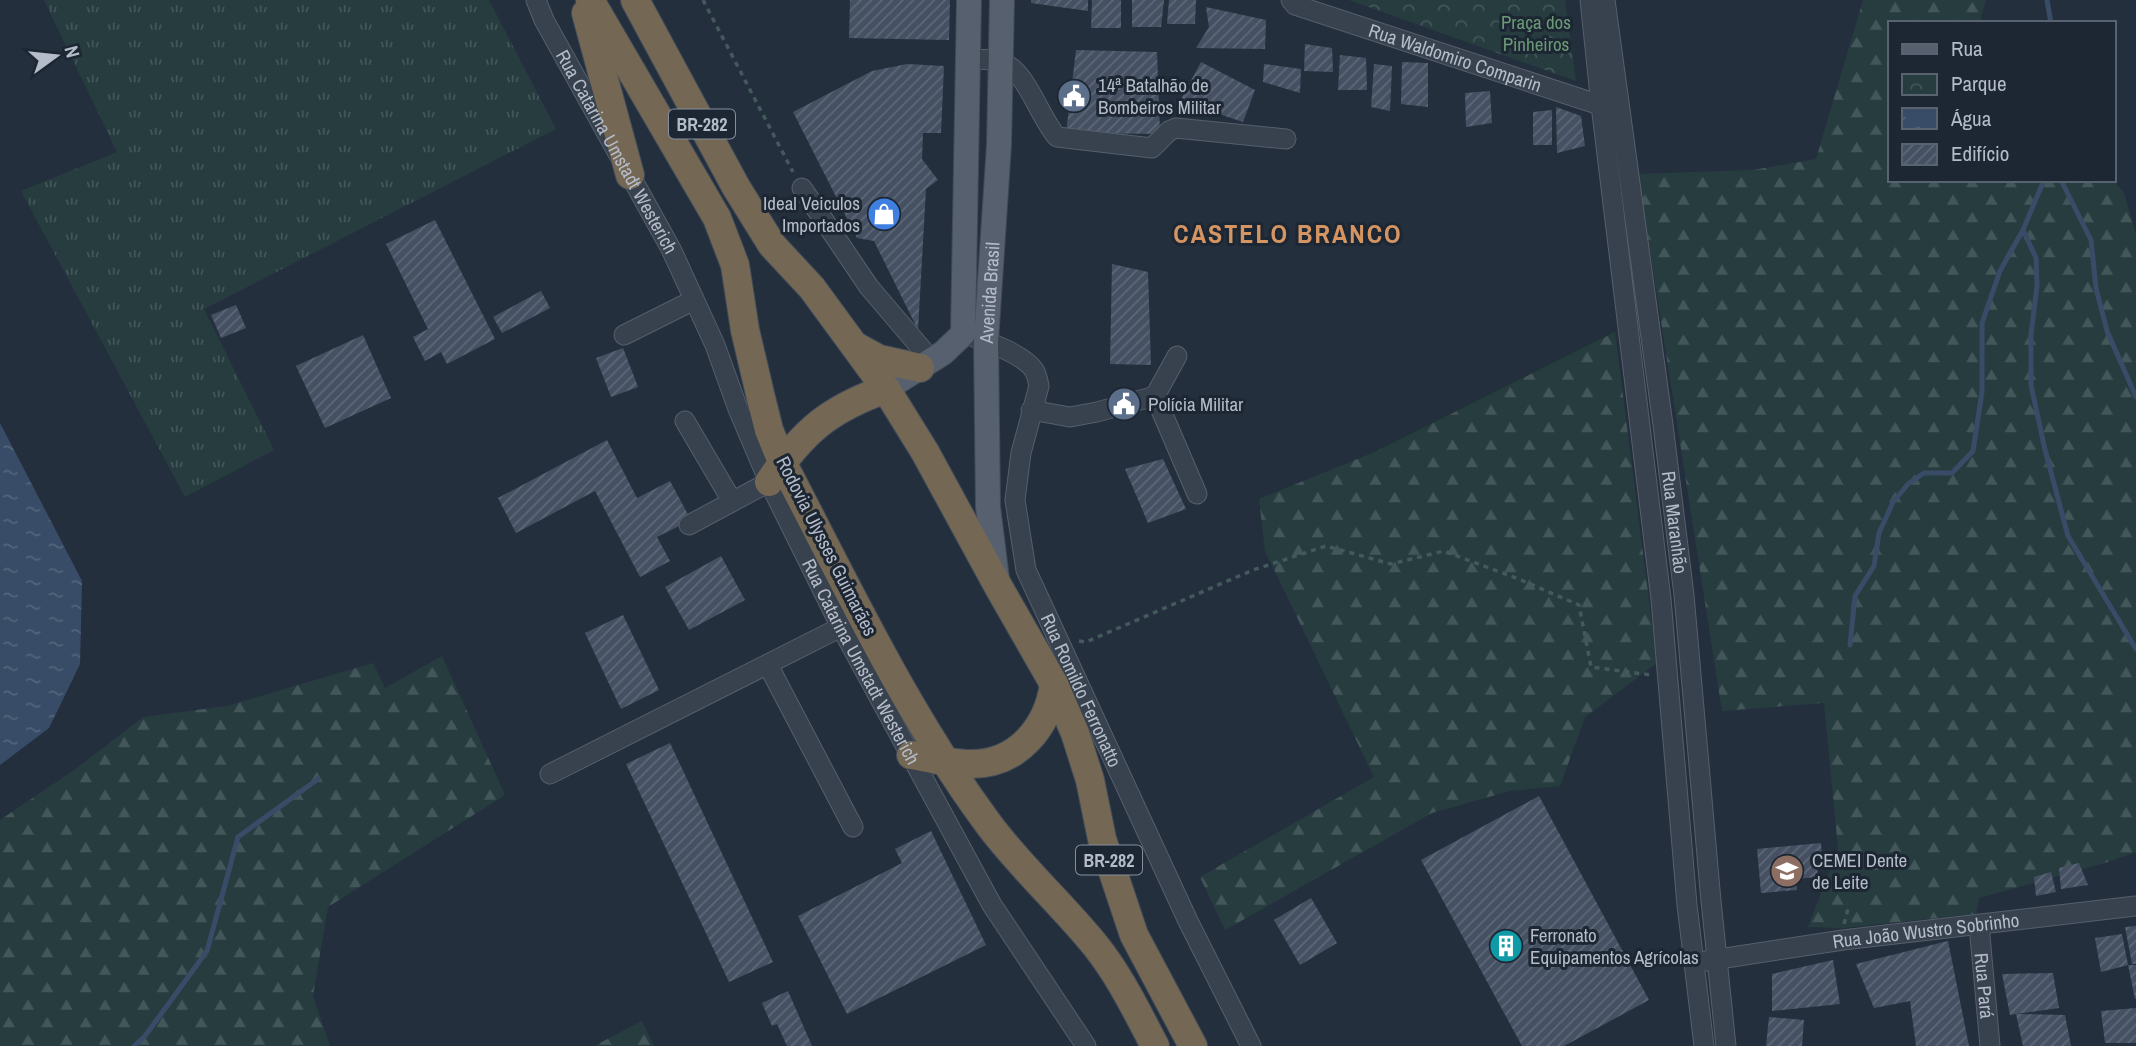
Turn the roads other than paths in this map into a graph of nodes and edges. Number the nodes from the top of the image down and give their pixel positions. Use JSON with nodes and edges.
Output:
{"nodes":[{"id":1,"x":536,"y":0,"type":"edge"},
{"id":2,"x":582,"y":0,"type":"edge"},
{"id":3,"x":590,"y":0,"type":"edge"},
{"id":4,"x":635,"y":0,"type":"edge"},
{"id":5,"x":969,"y":0,"type":"edge"},
{"id":6,"x":1002,"y":0,"type":"edge"},
{"id":7,"x":1291,"y":0,"type":"edge"},
{"id":8,"x":1590,"y":0,"type":"edge"},
{"id":9,"x":1605,"y":0,"type":"edge"},
{"id":10,"x":968,"y":60,"type":"junction"},
{"id":11,"x":1002,"y":62,"type":"junction"},
{"id":12,"x":1601,"y":105,"type":"junction"},
{"id":13,"x":1620,"y":112,"type":"junction"},
{"id":14,"x":1286,"y":139,"type":"dead end"},
{"id":15,"x":630,"y":175,"type":"junction"},
{"id":16,"x":802,"y":188,"type":"road end"},
{"id":17,"x":1631,"y":188,"type":"junction"},
{"id":18,"x":1611,"y":190,"type":"junction"},
{"id":19,"x":694,"y":300,"type":"junction"},
{"id":20,"x":624,"y":335,"type":"dead end"},
{"id":21,"x":974,"y":337,"type":"junction"},
{"id":22,"x":855,"y":346,"type":"junction"},
{"id":23,"x":1177,"y":356,"type":"dead end"},
{"id":24,"x":926,"y":364,"type":"junction"},
{"id":25,"x":886,"y":389,"type":"junction"},
{"id":26,"x":1155,"y":396,"type":"junction"},
{"id":27,"x":1031,"y":410,"type":"junction"},
{"id":28,"x":685,"y":421,"type":"dead end"},
{"id":29,"x":1663,"y":425,"type":"junction"},
{"id":30,"x":1641,"y":429,"type":"junction"},
{"id":31,"x":776,"y":472,"type":"junction"},
{"id":32,"x":1197,"y":494,"type":"dead end"},
{"id":33,"x":732,"y":501,"type":"junction"},
{"id":34,"x":689,"y":525,"type":"dead end"},
{"id":35,"x":998,"y":586,"type":"junction"},
{"id":36,"x":1684,"y":595,"type":"junction"},
{"id":37,"x":1661,"y":599,"type":"junction"},
{"id":38,"x":841,"y":627,"type":"junction"},
{"id":39,"x":768,"y":665,"type":"junction"},
{"id":40,"x":1054,"y":684,"type":"junction"},
{"id":41,"x":911,"y":755,"type":"junction"},
{"id":42,"x":1698,"y":758,"type":"junction"},
{"id":43,"x":946,"y":761,"type":"junction"},
{"id":44,"x":1675,"y":761,"type":"junction"},
{"id":45,"x":550,"y":774,"type":"dead end"},
{"id":46,"x":853,"y":827,"type":"dead end"},
{"id":47,"x":2136,"y":906,"type":"edge"},
{"id":48,"x":1979,"y":925,"type":"junction"},
{"id":49,"x":1717,"y":959,"type":"junction"},
{"id":50,"x":1695,"y":963,"type":"junction"},
{"id":51,"x":1086,"y":1046,"type":"edge"},
{"id":52,"x":1155,"y":1046,"type":"edge"},
{"id":53,"x":1193,"y":1046,"type":"edge"},
{"id":54,"x":1251,"y":1046,"type":"edge"},
{"id":55,"x":1704,"y":1046,"type":"edge"},
{"id":56,"x":1726,"y":1046,"type":"edge"},
{"id":57,"x":1990,"y":1046,"type":"edge"}],
"edges":[{"from":1,"to":15,"type":"street","name":"Rua Catarina Umstadt Westerich"},
{"from":2,"to":15,"type":"highway"},
{"from":3,"to":31,"type":"highway","name":"Rodovia Ulysses Guimarães","number":"BR-282"},
{"from":4,"to":22,"type":"highway","number":"BR-282"},
{"from":5,"to":10,"type":"main road","name":"Avenida Brasil"},
{"from":6,"to":11,"type":"main road","name":"Avenida Brasil"},
{"from":7,"to":12,"type":"street","name":"Rua Waldomiro Comparin"},
{"from":8,"to":12,"type":"street","name":"Rua Maranhão"},
{"from":9,"to":13,"type":"street","name":"Rua Maranhão"},
{"from":10,"to":11,"type":"street"},
{"from":10,"to":21,"type":"main road","name":"Avenida Brasil"},
{"from":11,"to":14,"type":"street"},
{"from":11,"to":21,"type":"main road","name":"Avenida Brasil"},
{"from":12,"to":13,"type":"street","name":"Rua Waldomiro Comparin"},
{"from":12,"to":18,"type":"street","name":"Rua Maranhão"},
{"from":13,"to":17,"type":"street","name":"Rua Maranhão"},
{"from":15,"to":19,"type":"street","name":"Rua Catarina Umstadt Westerich"},
{"from":16,"to":24,"type":"street"},
{"from":17,"to":18,"type":"street"},
{"from":17,"to":29,"type":"street","name":"Rua Maranhão"},
{"from":18,"to":30,"type":"street","name":"Rua Maranhão"},
{"from":19,"to":20,"type":"street"},
{"from":19,"to":31,"type":"street","name":"Rua Catarina Umstadt Westerich"},
{"from":21,"to":24,"type":"main road","name":"Avenida Brasil"},
{"from":21,"to":27,"type":"street","name":"Rua Romildo Ferronatto"},
{"from":21,"to":35,"type":"main road","name":"Avenida Brasil"},
{"from":22,"to":24,"type":"highway"},
{"from":22,"to":25,"type":"highway","number":"BR-282"},
{"from":23,"to":26,"type":"street"},
{"from":24,"to":25,"type":"main road","name":"Avenida Brasil"},
{"from":25,"to":31,"type":"highway"},
{"from":25,"to":35,"type":"highway","number":"BR-282"},
{"from":26,"to":27,"type":"street"},
{"from":26,"to":32,"type":"street"},
{"from":27,"to":54,"type":"street","name":"Rua Romildo Ferronatto"},
{"from":28,"to":33,"type":"street"},
{"from":29,"to":30,"type":"street"},
{"from":29,"to":36,"type":"street","name":"Rua Maranhão"},
{"from":30,"to":37,"type":"street","name":"Rua Maranhão"},
{"from":31,"to":33,"type":"street"},
{"from":31,"to":38,"type":"street","name":"Rua Catarina Umstadt Westerich"},
{"from":31,"to":43,"type":"highway","name":"Rodovia Ulysses Guimarães","number":"BR-282"},
{"from":33,"to":34,"type":"street"},
{"from":35,"to":40,"type":"highway","number":"BR-282"},
{"from":36,"to":37,"type":"street"},
{"from":36,"to":42,"type":"street","name":"Rua Maranhão"},
{"from":37,"to":44,"type":"street","name":"Rua Maranhão"},
{"from":38,"to":39,"type":"street"},
{"from":38,"to":41,"type":"street","name":"Rua Catarina Umstadt Westerich"},
{"from":39,"to":45,"type":"street"},
{"from":39,"to":46,"type":"street"},
{"from":40,"to":43,"type":"highway"},
{"from":40,"to":53,"type":"highway","number":"BR-282"},
{"from":41,"to":43,"type":"highway"},
{"from":41,"to":51,"type":"street","name":"Rua Catarina Umstadt Westerich"},
{"from":42,"to":44,"type":"street"},
{"from":42,"to":49,"type":"street","name":"Rua Maranhão"},
{"from":43,"to":52,"type":"highway","name":"Rodovia Ulysses Guimarães","number":"BR-282"},
{"from":44,"to":50,"type":"street","name":"Rua Maranhão"},
{"from":47,"to":48,"type":"street","name":"Rua João Wustro Sobrinho"},
{"from":48,"to":49,"type":"street","name":"Rua João Wustro Sobrinho"},
{"from":48,"to":57,"type":"street","name":"Rua Pará"},
{"from":49,"to":50,"type":"street","name":"Rua João Wustro Sobrinho"},
{"from":49,"to":56,"type":"street","name":"Rua Maranhão"},
{"from":50,"to":55,"type":"street","name":"Rua Maranhão"}]}
